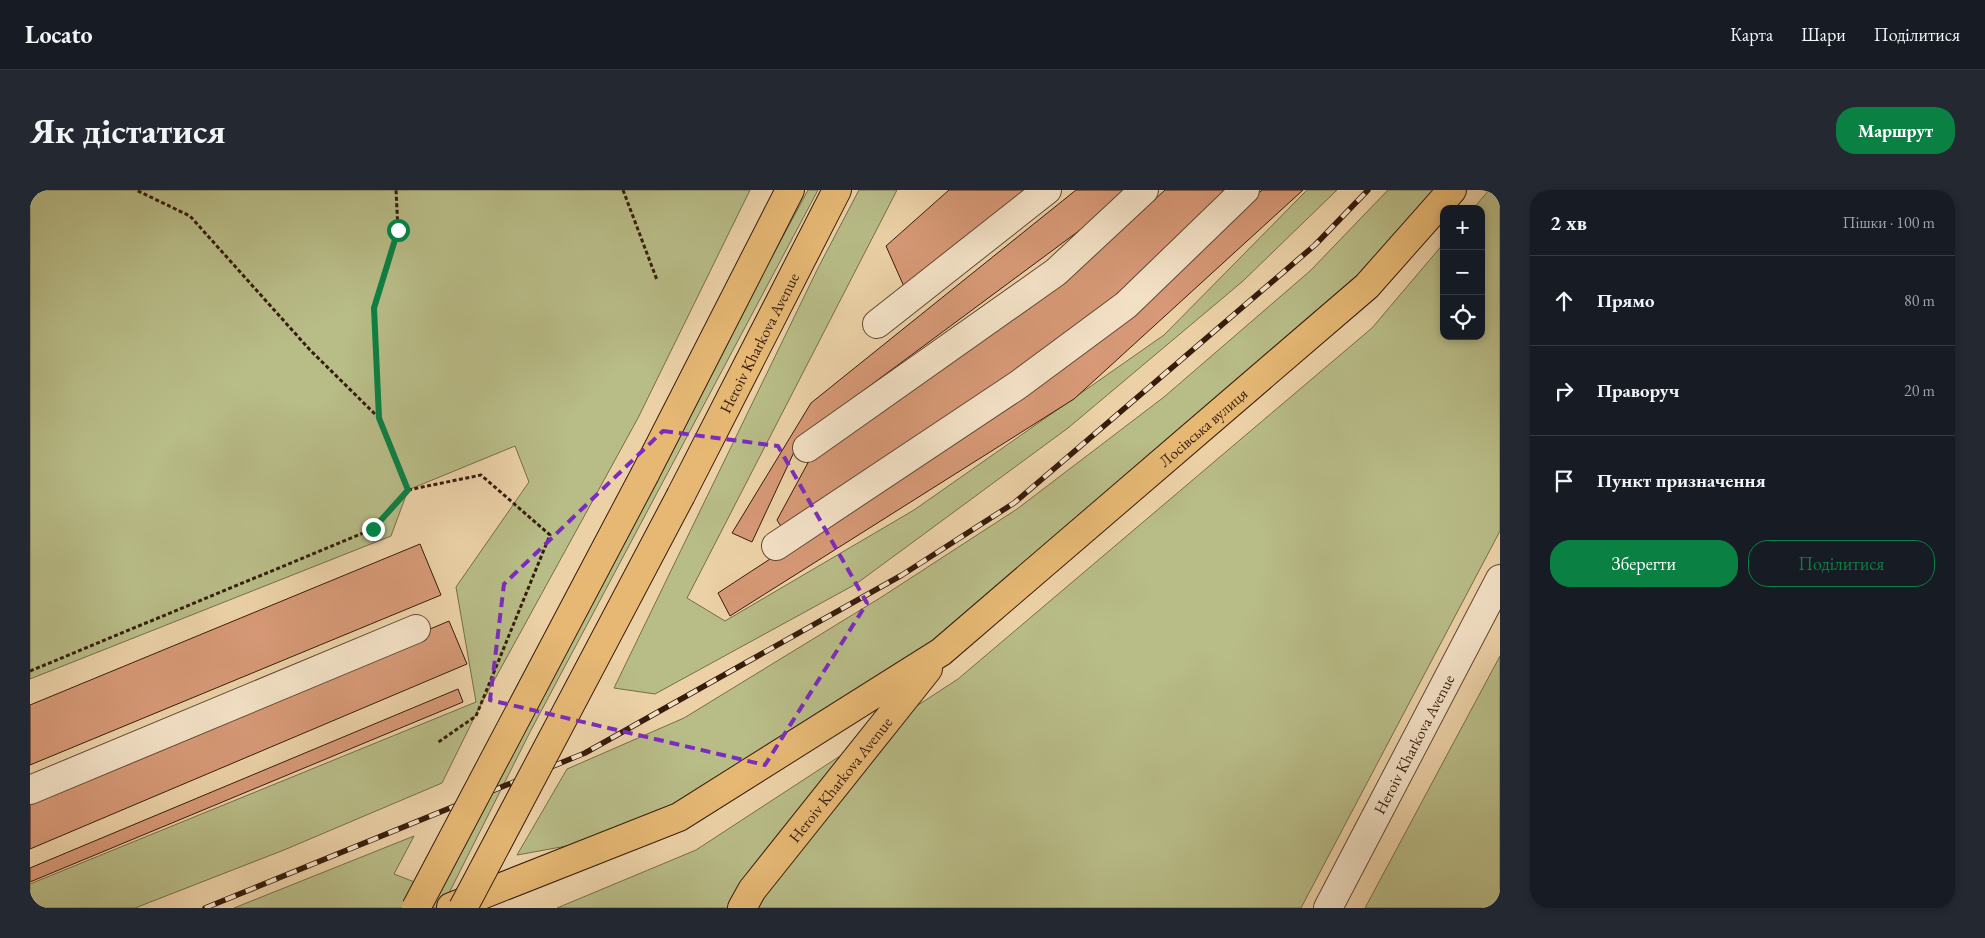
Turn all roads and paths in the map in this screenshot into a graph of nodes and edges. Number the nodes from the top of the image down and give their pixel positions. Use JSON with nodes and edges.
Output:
{"nodes":[{"id":1,"x":136,"y":190,"type":"edge"},
{"id":2,"x":396,"y":190,"type":"edge"},
{"id":3,"x":622,"y":190,"type":"edge"},
{"id":4,"x":790,"y":190,"type":"edge"},
{"id":5,"x":837,"y":190,"type":"edge"},
{"id":6,"x":1047,"y":190,"type":"edge"},
{"id":7,"x":1144,"y":190,"type":"edge"},
{"id":8,"x":1245,"y":190,"type":"edge"},
{"id":9,"x":1452,"y":190,"type":"edge"},
{"id":10,"x":657,"y":280,"type":"dead end"},
{"id":11,"x":877,"y":324,"type":"dead end"},
{"id":12,"x":379,"y":418,"type":"junction"},
{"id":13,"x":807,"y":448,"type":"dead end"},
{"id":14,"x":408,"y":490,"type":"junction"},
{"id":15,"x":776,"y":546,"type":"dead end"},
{"id":16,"x":1500,"y":579,"type":"edge"},
{"id":17,"x":416,"y":628,"type":"dead end"},
{"id":18,"x":941,"y":652,"type":"junction"},
{"id":19,"x":30,"y":671,"type":"edge"},
{"id":20,"x":437,"y":743,"type":"dead end"},
{"id":21,"x":30,"y":790,"type":"edge"},
{"id":22,"x":416,"y":908,"type":"edge"},
{"id":23,"x":450,"y":908,"type":"edge"},
{"id":24,"x":463,"y":908,"type":"edge"},
{"id":25,"x":742,"y":908,"type":"edge"},
{"id":26,"x":1328,"y":908,"type":"edge"}],
"edges":[{"from":1,"to":12,"type":"path"},
{"from":2,"to":12,"type":"path"},
{"from":3,"to":10,"type":"path"},
{"from":4,"to":22,"type":"main road","bridge":true},
{"from":5,"to":24,"type":"main road","name":"Heroiv Kharkova Avenue","bridge":true},
{"from":6,"to":11,"type":"street"},
{"from":7,"to":13,"type":"street"},
{"from":8,"to":15,"type":"street"},
{"from":9,"to":18,"type":"main road","name":"Лосівська вулиця"},
{"from":12,"to":14,"type":"path"},
{"from":14,"to":19,"type":"path"},
{"from":14,"to":20,"type":"path"},
{"from":16,"to":26,"type":"street","name":"Heroiv Kharkova Avenue"},
{"from":17,"to":21,"type":"street"},
{"from":18,"to":23,"type":"main road"},
{"from":18,"to":25,"type":"main road","name":"Heroiv Kharkova Avenue"}]}
